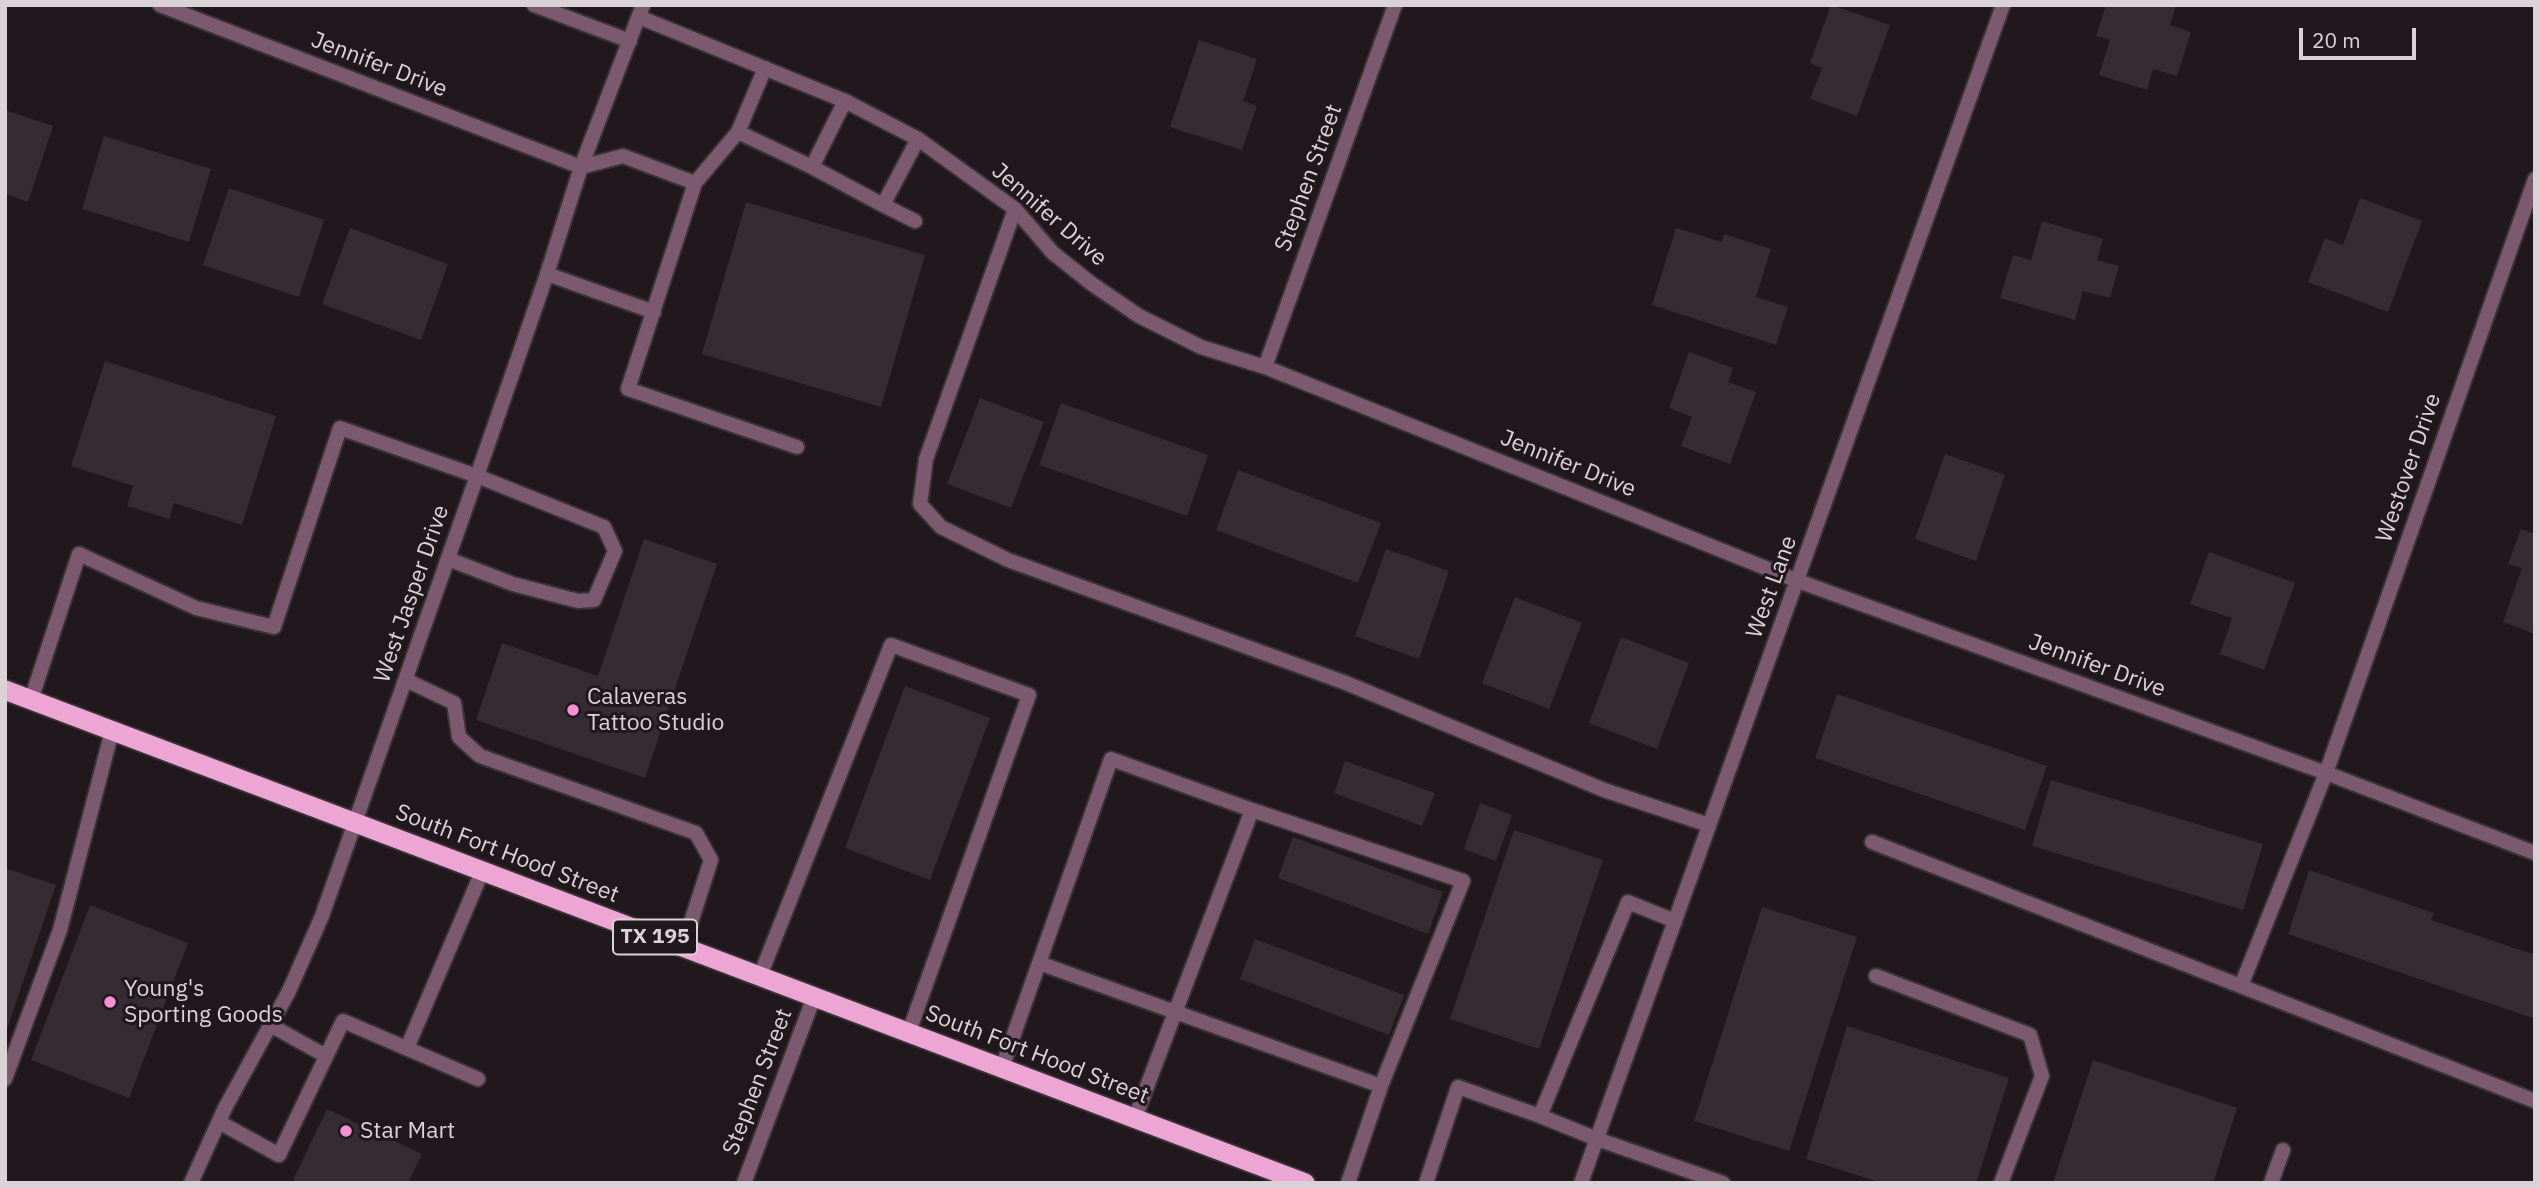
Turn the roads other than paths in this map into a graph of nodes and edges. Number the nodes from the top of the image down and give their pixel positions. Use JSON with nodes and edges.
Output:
{"nodes":[{"id":1,"x":160,"y":5,"type":"edge"},
{"id":2,"x":534,"y":5,"type":"edge"},
{"id":3,"x":1395,"y":5,"type":"edge"},
{"id":4,"x":2003,"y":5,"type":"edge"},
{"id":5,"x":641,"y":11,"type":"edge"},
{"id":6,"x":630,"y":41,"type":"junction"},
{"id":7,"x":765,"y":68,"type":"junction"},
{"id":8,"x":845,"y":101,"type":"junction"},
{"id":9,"x":738,"y":132,"type":"junction"},
{"id":10,"x":918,"y":139,"type":"junction"},
{"id":11,"x":581,"y":167,"type":"junction"},
{"id":12,"x":812,"y":167,"type":"junction"},
{"id":13,"x":2535,"y":179,"type":"edge"},
{"id":14,"x":695,"y":183,"type":"junction"},
{"id":15,"x":883,"y":205,"type":"junction"},
{"id":16,"x":1015,"y":209,"type":"junction"},
{"id":17,"x":915,"y":221,"type":"dead end"},
{"id":18,"x":547,"y":274,"type":"junction"},
{"id":19,"x":654,"y":312,"type":"junction"},
{"id":20,"x":1265,"y":367,"type":"junction"},
{"id":21,"x":797,"y":447,"type":"dead end"},
{"id":22,"x":477,"y":476,"type":"junction"},
{"id":23,"x":448,"y":559,"type":"junction"},
{"id":24,"x":1798,"y":581,"type":"junction"},
{"id":25,"x":406,"y":680,"type":"junction"},
{"id":26,"x":5,"y":690,"type":"edge"},
{"id":27,"x":31,"y":700,"type":"junction"},
{"id":28,"x":112,"y":731,"type":"junction"},
{"id":29,"x":2326,"y":773,"type":"junction"},
{"id":30,"x":1252,"y":810,"type":"junction"},
{"id":31,"x":356,"y":824,"type":"junction"},
{"id":32,"x":1709,"y":825,"type":"junction"},
{"id":33,"x":1872,"y":842,"type":"dead end"},
{"id":34,"x":2535,"y":853,"type":"edge"},
{"id":35,"x":482,"y":872,"type":"junction"},
{"id":36,"x":1675,"y":920,"type":"junction"},
{"id":37,"x":683,"y":947,"type":"junction"},
{"id":38,"x":1039,"y":963,"type":"junction"},
{"id":39,"x":760,"y":976,"type":"junction"},
{"id":40,"x":1876,"y":976,"type":"dead end"},
{"id":41,"x":2241,"y":986,"type":"junction"},
{"id":42,"x":814,"y":997,"type":"junction"},
{"id":43,"x":1176,"y":1012,"type":"junction"},
{"id":44,"x":270,"y":1025,"type":"junction"},
{"id":45,"x":909,"y":1032,"type":"junction"},
{"id":46,"x":407,"y":1048,"type":"junction"},
{"id":47,"x":326,"y":1056,"type":"junction"},
{"id":48,"x":1002,"y":1068,"type":"junction"},
{"id":49,"x":5,"y":1079,"type":"edge"},
{"id":50,"x":478,"y":1079,"type":"dead end"},
{"id":51,"x":1381,"y":1086,"type":"junction"},
{"id":52,"x":2535,"y":1101,"type":"edge"},
{"id":53,"x":1540,"y":1116,"type":"junction"},
{"id":54,"x":1135,"y":1118,"type":"junction"},
{"id":55,"x":219,"y":1122,"type":"junction"},
{"id":56,"x":1597,"y":1139,"type":"junction"},
{"id":57,"x":2283,"y":1150,"type":"dead end"},
{"id":58,"x":191,"y":1183,"type":"edge"},
{"id":59,"x":744,"y":1183,"type":"edge"},
{"id":60,"x":1306,"y":1183,"type":"edge"},
{"id":61,"x":1348,"y":1183,"type":"edge"},
{"id":62,"x":1426,"y":1183,"type":"edge"},
{"id":63,"x":1581,"y":1183,"type":"edge"},
{"id":64,"x":1723,"y":1183,"type":"edge"},
{"id":65,"x":2001,"y":1183,"type":"edge"},
{"id":66,"x":2271,"y":1183,"type":"edge"}],
"edges":[{"from":1,"to":11,"type":"street","name":"Jennifer Drive"},
{"from":2,"to":6,"type":"street"},
{"from":3,"to":20,"type":"street","name":"Stephen Street"},
{"from":4,"to":24,"type":"street","name":"West Lane"},
{"from":5,"to":6,"type":"street","name":"West Jasper Drive"},
{"from":5,"to":7,"type":"street","name":"Jennifer Drive"},
{"from":6,"to":11,"type":"street","name":"West Jasper Drive"},
{"from":7,"to":8,"type":"street","name":"Jennifer Drive"},
{"from":7,"to":9,"type":"street"},
{"from":8,"to":10,"type":"street","name":"Jennifer Drive"},
{"from":8,"to":12,"type":"street"},
{"from":9,"to":12,"type":"street"},
{"from":9,"to":14,"type":"street"},
{"from":10,"to":15,"type":"street"},
{"from":10,"to":16,"type":"street","name":"Jennifer Drive"},
{"from":11,"to":14,"type":"street"},
{"from":11,"to":18,"type":"street","name":"West Jasper Drive"},
{"from":12,"to":15,"type":"street"},
{"from":13,"to":29,"type":"street","name":"Westover Drive"},
{"from":14,"to":19,"type":"street"},
{"from":15,"to":17,"type":"street"},
{"from":16,"to":20,"type":"street","name":"Jennifer Drive"},
{"from":16,"to":32,"type":"street"},
{"from":18,"to":19,"type":"street"},
{"from":18,"to":22,"type":"street","name":"West Jasper Drive"},
{"from":19,"to":21,"type":"street"},
{"from":20,"to":24,"type":"street","name":"Jennifer Drive"},
{"from":22,"to":23,"type":"street","name":"West Jasper Drive"},
{"from":22,"to":23,"type":"street"},
{"from":22,"to":27,"type":"street"},
{"from":23,"to":25,"type":"street","name":"West Jasper Drive"},
{"from":24,"to":29,"type":"street","name":"Jennifer Drive"},
{"from":24,"to":32,"type":"street","name":"West Lane"},
{"from":25,"to":31,"type":"street","name":"West Jasper Drive"},
{"from":25,"to":37,"type":"street"},
{"from":26,"to":27,"type":"highway","name":"South Fort Hood Street","number":"TX 195"},
{"from":27,"to":28,"type":"highway","name":"South Fort Hood Street","number":"TX 195"},
{"from":28,"to":31,"type":"highway","name":"South Fort Hood Street","number":"TX 195"},
{"from":28,"to":49,"type":"street"},
{"from":29,"to":34,"type":"street","name":"Jennifer Drive"},
{"from":29,"to":41,"type":"street","name":"Westover Drive"},
{"from":30,"to":38,"type":"street"},
{"from":30,"to":43,"type":"street"},
{"from":30,"to":51,"type":"street"},
{"from":31,"to":35,"type":"highway","name":"South Fort Hood Street","number":"TX 195"},
{"from":31,"to":44,"type":"street","name":"West Jasper Drive"},
{"from":32,"to":36,"type":"street","name":"West Lane"},
{"from":33,"to":41,"type":"street"},
{"from":35,"to":37,"type":"highway","name":"South Fort Hood Street","number":"TX 195"},
{"from":35,"to":46,"type":"street"},
{"from":36,"to":53,"type":"street"},
{"from":36,"to":56,"type":"street","name":"West Lane"},
{"from":37,"to":39,"type":"highway","name":"South Fort Hood Street","number":"TX 195"},
{"from":38,"to":43,"type":"street"},
{"from":38,"to":48,"type":"street"},
{"from":39,"to":42,"type":"highway","name":"South Fort Hood Street","number":"TX 195"},
{"from":39,"to":45,"type":"street"},
{"from":40,"to":65,"type":"street"},
{"from":41,"to":52,"type":"street"},
{"from":42,"to":45,"type":"highway","name":"South Fort Hood Street","number":"TX 195"},
{"from":42,"to":59,"type":"street","name":"Stephen Street"},
{"from":43,"to":51,"type":"street"},
{"from":43,"to":54,"type":"street"},
{"from":44,"to":47,"type":"street"},
{"from":44,"to":55,"type":"street","name":"West Jasper Drive"},
{"from":45,"to":48,"type":"highway","name":"South Fort Hood Street","number":"TX 195"},
{"from":46,"to":47,"type":"street"},
{"from":46,"to":50,"type":"street"},
{"from":47,"to":55,"type":"street"},
{"from":48,"to":54,"type":"highway","name":"South Fort Hood Street","number":"TX 195"},
{"from":51,"to":61,"type":"street"},
{"from":53,"to":56,"type":"street"},
{"from":53,"to":62,"type":"street"},
{"from":54,"to":60,"type":"highway","name":"South Fort Hood Street","number":"TX 195"},
{"from":55,"to":58,"type":"street","name":"West Jasper Drive"},
{"from":56,"to":63,"type":"street","name":"West Lane"},
{"from":56,"to":64,"type":"street"},
{"from":57,"to":66,"type":"street"}]}
